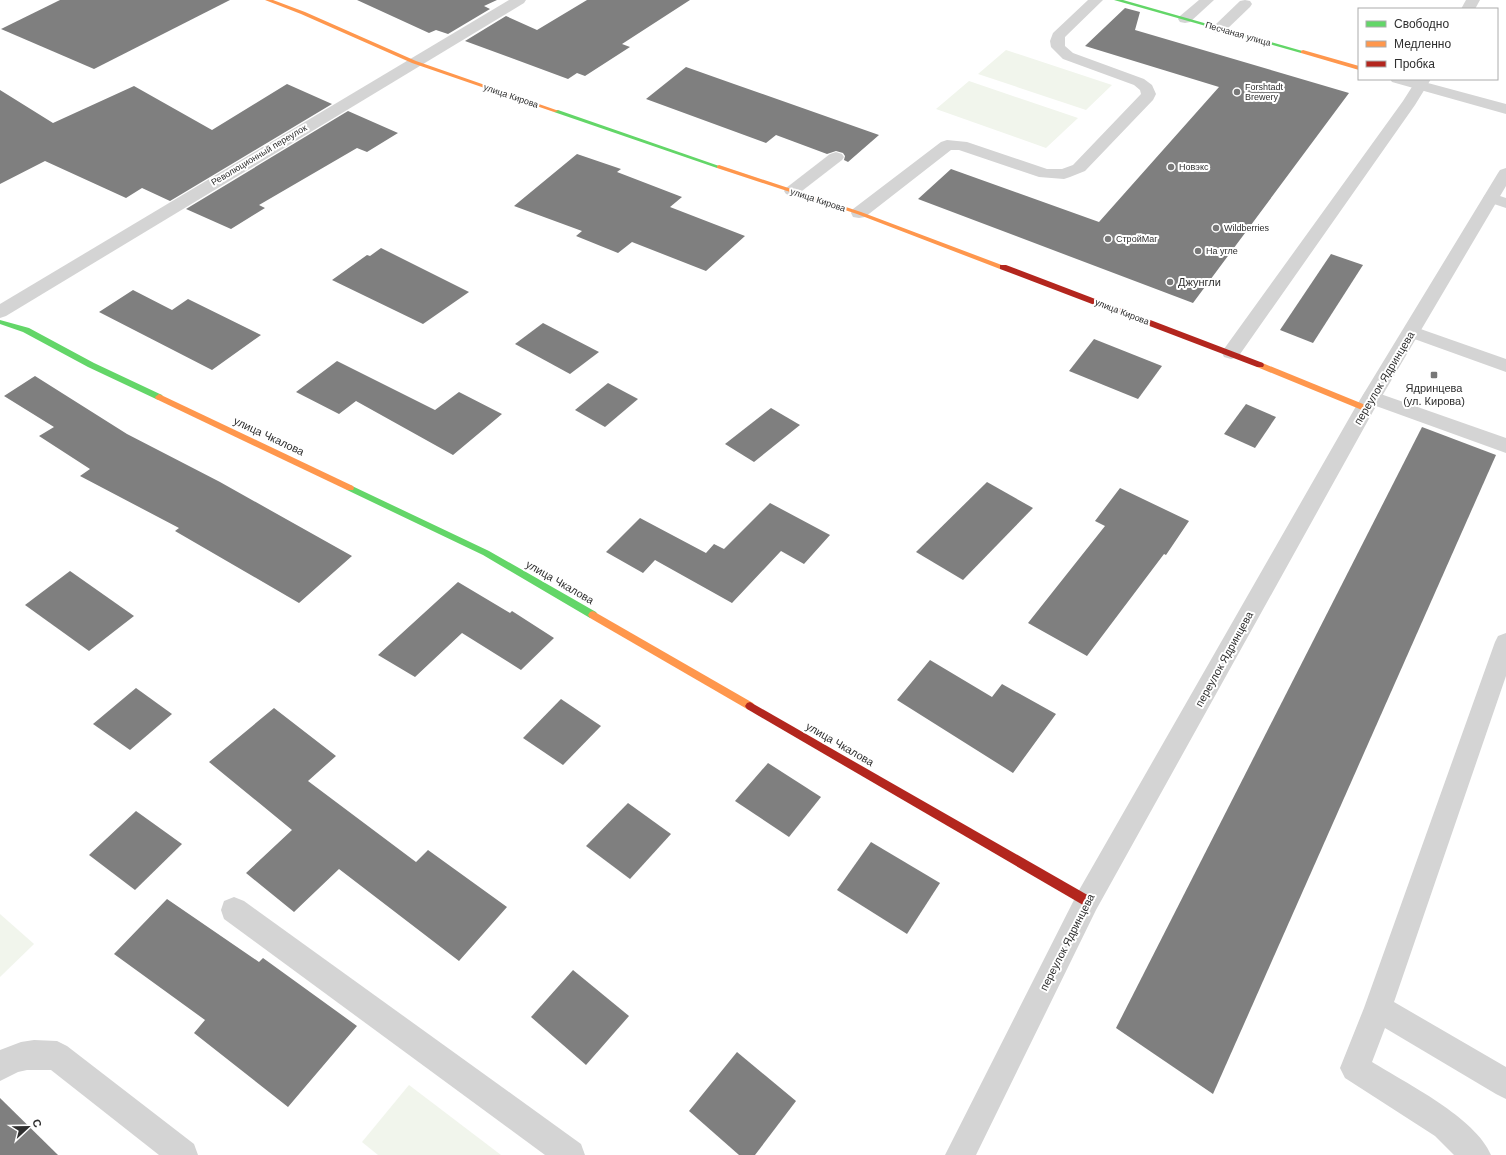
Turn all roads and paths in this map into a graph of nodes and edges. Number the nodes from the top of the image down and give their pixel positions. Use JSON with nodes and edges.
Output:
{"nodes":[{"id":1,"x":268,"y":0,"type":"edge"},
{"id":2,"x":519,"y":0,"type":"edge"},
{"id":3,"x":1096,"y":0,"type":"edge"},
{"id":4,"x":1117,"y":0,"type":"edge"},
{"id":5,"x":1207,"y":0,"type":"edge"},
{"id":6,"x":1245,"y":4,"type":"dead end"},
{"id":7,"x":1186,"y":19,"type":"junction"},
{"id":8,"x":1219,"y":29,"type":"junction"},
{"id":9,"x":414,"y":62,"type":"junction"},
{"id":10,"x":1358,"y":68,"type":"edge"},
{"id":11,"x":1405,"y":80,"type":"edge"},
{"id":12,"x":1422,"y":82,"type":"edge"},
{"id":13,"x":1506,"y":109,"type":"edge"},
{"id":14,"x":836,"y":157,"type":"dead end"},
{"id":15,"x":1506,"y":173,"type":"edge"},
{"id":16,"x":792,"y":191,"type":"junction"},
{"id":17,"x":1498,"y":201,"type":"edge"},
{"id":18,"x":859,"y":213,"type":"junction"},
{"id":19,"x":0,"y":312,"type":"edge"},
{"id":20,"x":0,"y":322,"type":"edge"},
{"id":21,"x":1412,"y":332,"type":"junction"},
{"id":22,"x":1231,"y":353,"type":"junction"},
{"id":23,"x":1506,"y":366,"type":"edge"},
{"id":24,"x":1368,"y":402,"type":"junction"},
{"id":25,"x":1506,"y":446,"type":"edge"},
{"id":26,"x":1506,"y":642,"type":"edge"},
{"id":27,"x":1087,"y":901,"type":"junction"},
{"id":28,"x":234,"y":910,"type":"dead end"},
{"id":29,"x":1378,"y":1008,"type":"junction"},
{"id":30,"x":0,"y":1066,"type":"edge"},
{"id":31,"x":1506,"y":1084,"type":"edge"},
{"id":32,"x":183,"y":1155,"type":"edge"},
{"id":33,"x":570,"y":1155,"type":"edge"},
{"id":34,"x":960,"y":1155,"type":"edge"},
{"id":35,"x":1476,"y":1155,"type":"edge"}],
"edges":[{"from":1,"to":9,"type":"street","name":"улица Кирова"},
{"from":2,"to":9,"type":"street","name":"Революционный переулок"},
{"from":3,"to":18,"type":"street"},
{"from":4,"to":7,"type":"street","name":"Песчаная улица"},
{"from":5,"to":7,"type":"street"},
{"from":6,"to":8,"type":"street"},
{"from":7,"to":8,"type":"street","name":"Песчаная улица"},
{"from":8,"to":10,"type":"street","name":"Песчаная улица"},
{"from":9,"to":16,"type":"street","name":"улица Кирова"},
{"from":9,"to":19,"type":"street","name":"Революционный переулок"},
{"from":11,"to":12,"type":"street"},
{"from":12,"to":13,"type":"street"},
{"from":12,"to":22,"type":"street"},
{"from":14,"to":16,"type":"street"},
{"from":15,"to":17,"type":"street","name":"переулок Ядринцева"},
{"from":16,"to":18,"type":"street","name":"улица Кирова"},
{"from":17,"to":21,"type":"street","name":"переулок Ядринцева"},
{"from":18,"to":22,"type":"street","name":"улица Кирова"},
{"from":20,"to":27,"type":"street","name":"улица Чкалова"},
{"from":21,"to":23,"type":"street"},
{"from":21,"to":24,"type":"street","name":"переулок Ядринцева"},
{"from":22,"to":24,"type":"street","name":"улица Кирова"},
{"from":24,"to":25,"type":"street"},
{"from":24,"to":27,"type":"street","name":"переулок Ядринцева"},
{"from":26,"to":29,"type":"street"},
{"from":27,"to":34,"type":"street","name":"переулок Ядринцева"},
{"from":28,"to":33,"type":"street"},
{"from":29,"to":31,"type":"street"},
{"from":29,"to":35,"type":"street"},
{"from":30,"to":32,"type":"street"}]}
